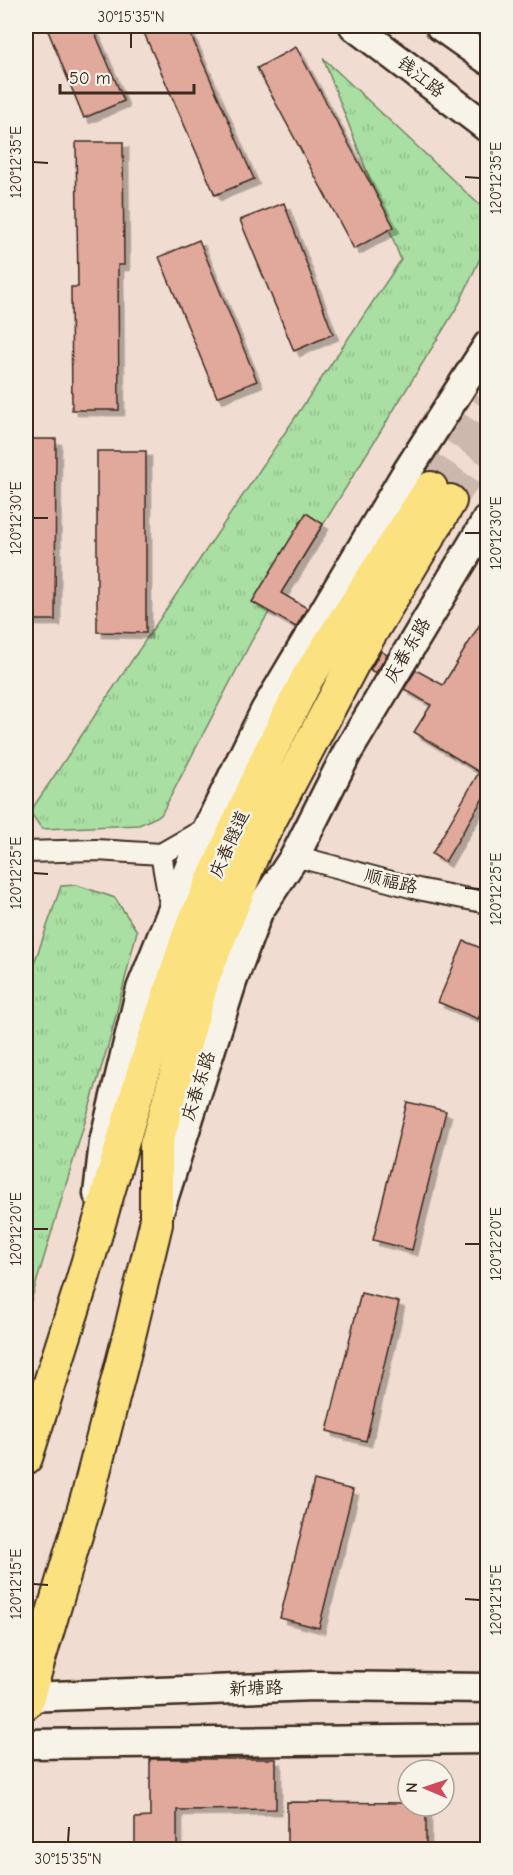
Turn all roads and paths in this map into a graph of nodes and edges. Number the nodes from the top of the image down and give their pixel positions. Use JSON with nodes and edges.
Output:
{"nodes":[{"id":1,"x":354,"y":26,"type":"edge"},
{"id":2,"x":440,"y":26,"type":"edge"},
{"id":3,"x":488,"y":60,"type":"edge"},
{"id":4,"x":488,"y":128,"type":"edge"},
{"id":5,"x":488,"y":345,"type":"edge"},
{"id":6,"x":488,"y":518,"type":"edge"},
{"id":7,"x":209,"y":826,"type":"junction"},
{"id":8,"x":26,"y":852,"type":"edge"},
{"id":9,"x":161,"y":854,"type":"junction"},
{"id":10,"x":295,"y":856,"type":"junction"},
{"id":11,"x":488,"y":903,"type":"edge"},
{"id":12,"x":172,"y":912,"type":"junction"},
{"id":13,"x":156,"y":1224,"type":"junction"},
{"id":14,"x":94,"y":1232,"type":"junction"},
{"id":15,"x":26,"y":1458,"type":"edge"},
{"id":16,"x":488,"y":1688,"type":"edge"},
{"id":17,"x":26,"y":1699,"type":"edge"},
{"id":18,"x":488,"y":1739,"type":"edge"},
{"id":19,"x":26,"y":1744,"type":"edge"}],
"edges":[{"from":1,"to":4,"type":"main road","name":"钱江路"},
{"from":2,"to":3,"type":"main road"},
{"from":5,"to":7,"type":"main road"},
{"from":6,"to":10,"type":"main road","name":"庆春东路"},
{"from":7,"to":9,"type":"street"},
{"from":7,"to":12,"type":"main road"},
{"from":8,"to":9,"type":"street"},
{"from":9,"to":12,"type":"street"},
{"from":10,"to":11,"type":"street","name":"顺福路"},
{"from":10,"to":13,"type":"main road","name":"庆春东路"},
{"from":12,"to":14,"type":"main road"},
{"from":13,"to":14,"type":"main road","name":"庆春隧道"},
{"from":13,"to":17,"type":"main road","name":"庆春东路"},
{"from":14,"to":15,"type":"main road"},
{"from":16,"to":17,"type":"main road","name":"新塘路"},
{"from":18,"to":19,"type":"main road"}]}
